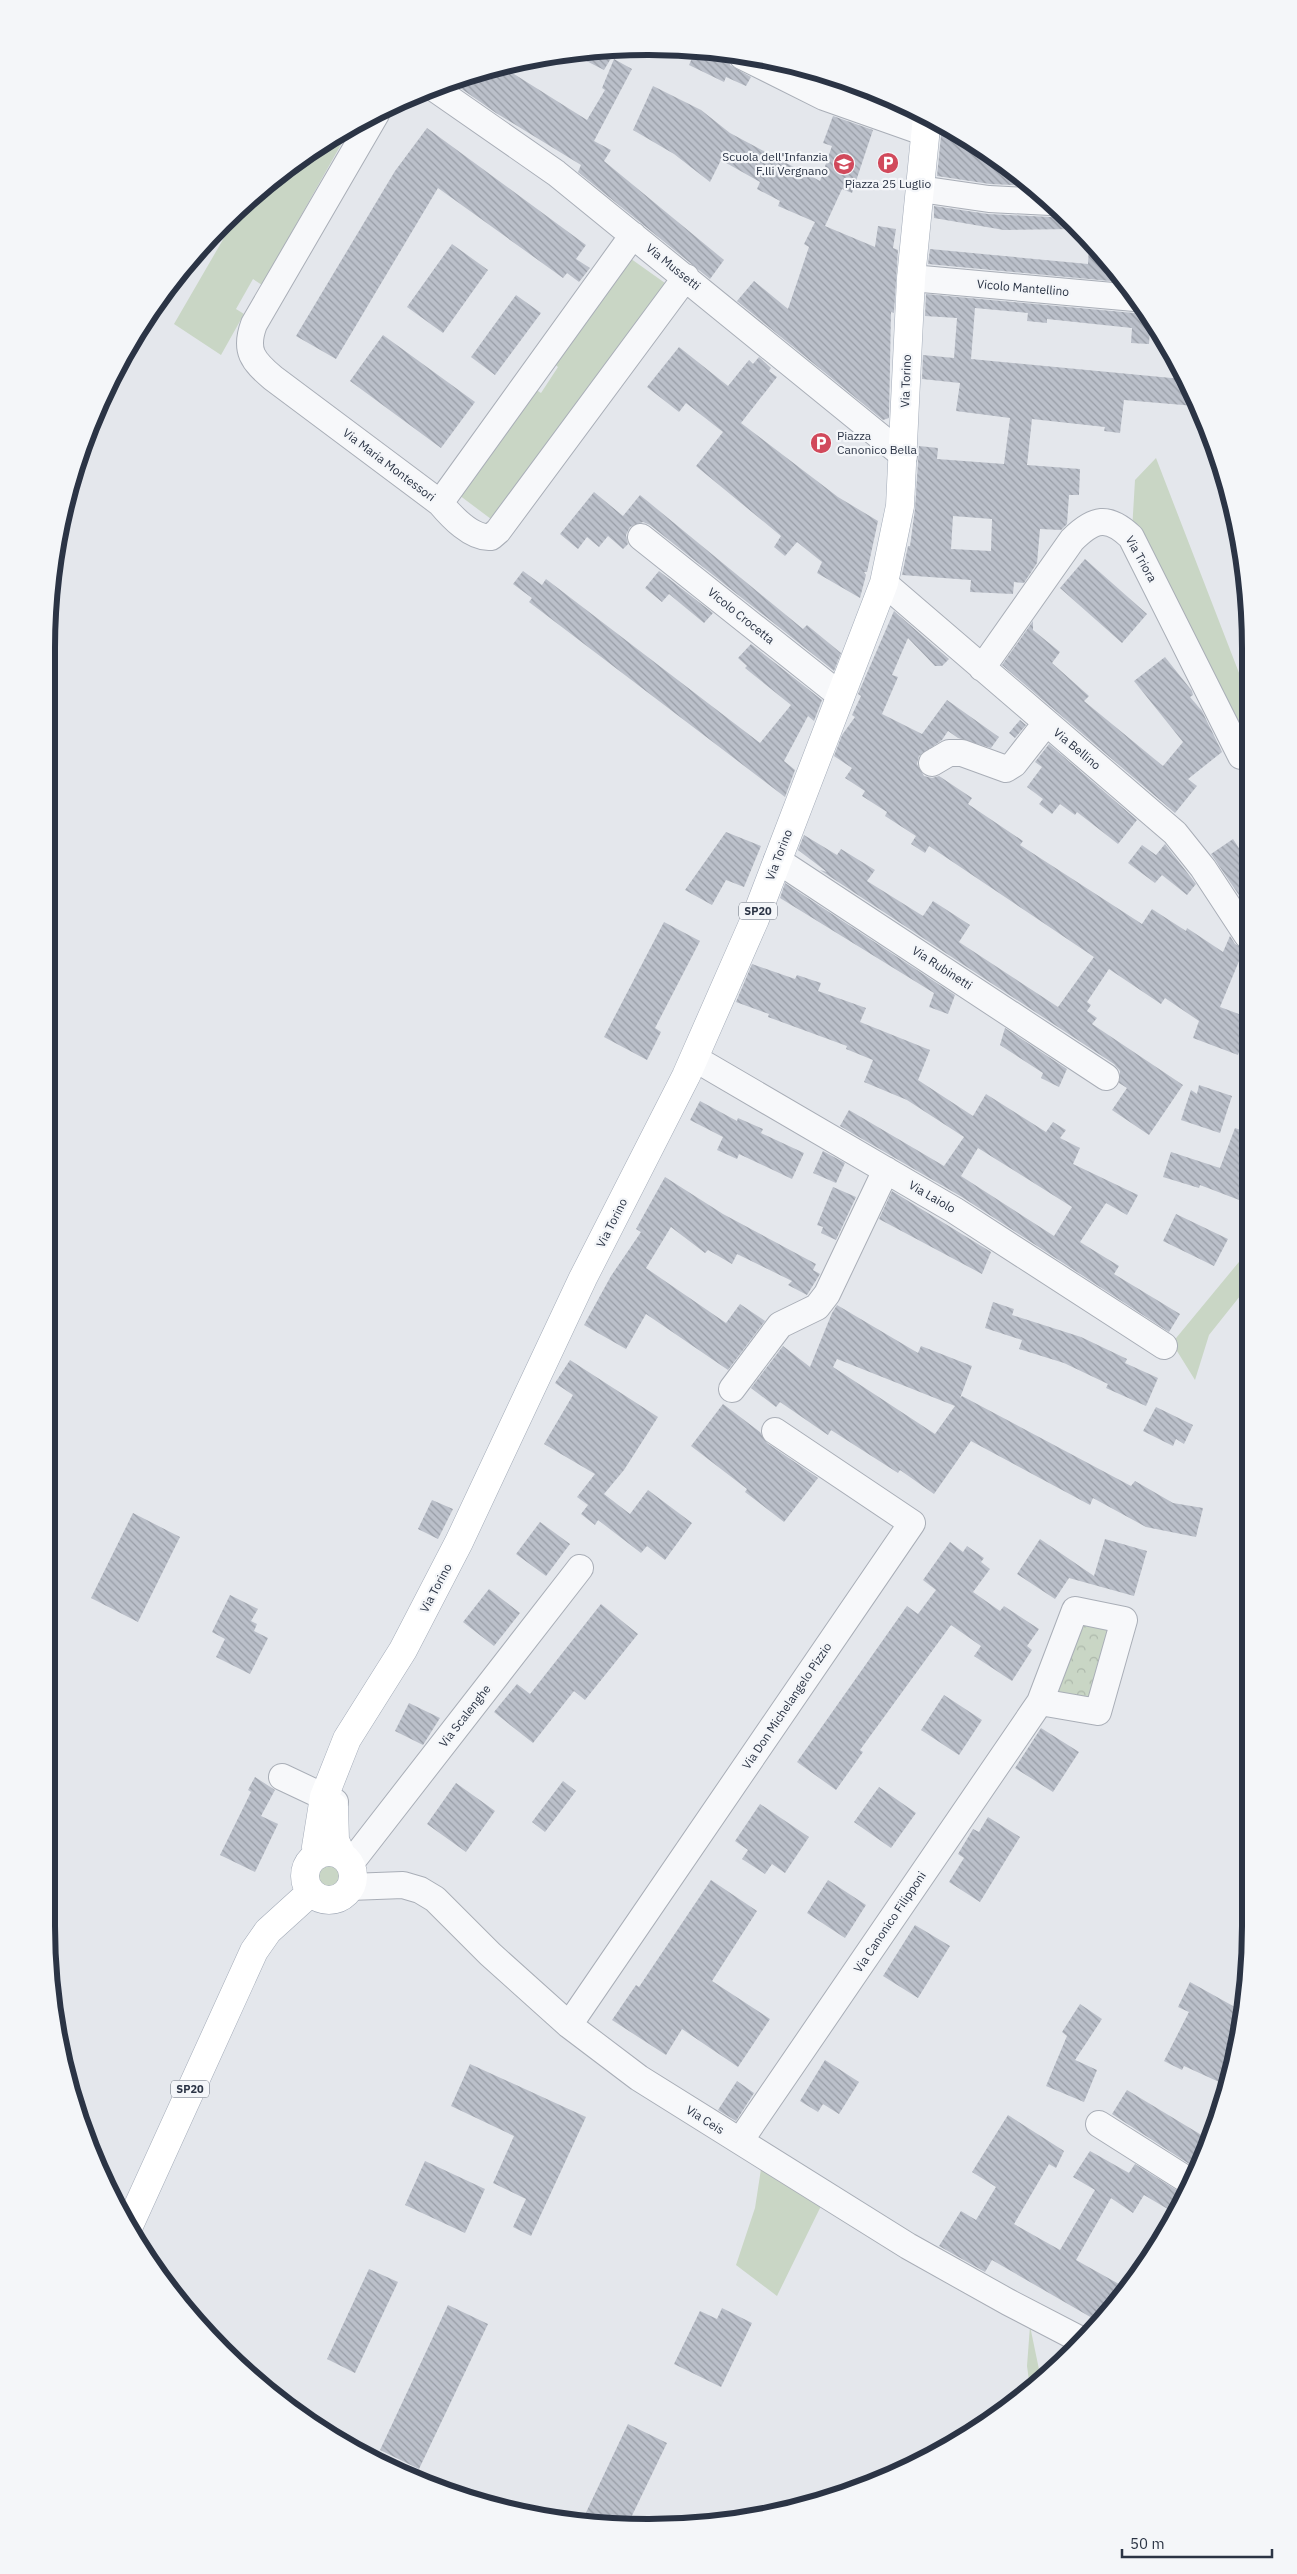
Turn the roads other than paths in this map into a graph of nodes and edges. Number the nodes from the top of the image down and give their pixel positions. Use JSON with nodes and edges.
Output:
{"nodes":[{"id":1,"x":760,"y":65,"type":"edge"},
{"id":2,"x":441,"y":93,"type":"edge"},
{"id":3,"x":369,"y":125,"type":"edge"},
{"id":4,"x":926,"y":125,"type":"edge"},
{"id":5,"x":920,"y":189,"type":"junction"},
{"id":6,"x":1039,"y":201,"type":"edge"},
{"id":7,"x":634,"y":236,"type":"junction"},
{"id":8,"x":686,"y":278,"type":"junction"},
{"id":9,"x":911,"y":278,"type":"junction"},
{"id":10,"x":1126,"y":297,"type":"edge"},
{"id":11,"x":904,"y":456,"type":"junction"},
{"id":12,"x":440,"y":503,"type":"junction"},
{"id":13,"x":641,"y":537,"type":"dead end"},
{"id":14,"x":884,"y":583,"type":"junction"},
{"id":15,"x":982,"y":668,"type":"junction"},
{"id":16,"x":841,"y":696,"type":"junction"},
{"id":17,"x":1046,"y":723,"type":"junction"},
{"id":18,"x":1241,"y":756,"type":"dead end"},
{"id":19,"x":932,"y":763,"type":"dead end"},
{"id":20,"x":777,"y":860,"type":"junction"},
{"id":21,"x":1242,"y":927,"type":"edge"},
{"id":22,"x":694,"y":1058,"type":"junction"},
{"id":23,"x":1106,"y":1077,"type":"dead end"},
{"id":24,"x":886,"y":1170,"type":"junction"},
{"id":25,"x":1164,"y":1346,"type":"dead end"},
{"id":26,"x":732,"y":1389,"type":"dead end"},
{"id":27,"x":775,"y":1431,"type":"dead end"},
{"id":28,"x":580,"y":1568,"type":"dead end"},
{"id":29,"x":1040,"y":1702,"type":"dead end"},
{"id":30,"x":282,"y":1777,"type":"dead end"},
{"id":31,"x":330,"y":1799,"type":"junction"},
{"id":32,"x":340,"y":1865,"type":"junction"},
{"id":33,"x":311,"y":1892,"type":"junction"},
{"id":34,"x":569,"y":2025,"type":"junction"},
{"id":35,"x":1099,"y":2124,"type":"dead end"},
{"id":36,"x":740,"y":2142,"type":"junction"},
{"id":37,"x":1185,"y":2179,"type":"edge"},
{"id":38,"x":133,"y":2218,"type":"edge"},
{"id":39,"x":1076,"y":2337,"type":"edge"}],
"edges":[{"from":1,"to":4,"type":"street"},
{"from":2,"to":7,"type":"street","name":"Via Mussetti"},
{"from":3,"to":12,"type":"street","name":"Via Maria Montessori"},
{"from":4,"to":5,"type":"main road","name":"Via Torino","number":"SP20"},
{"from":5,"to":6,"type":"street"},
{"from":5,"to":9,"type":"main road","name":"Via Torino","number":"SP20"},
{"from":7,"to":8,"type":"street","name":"Via Mussetti"},
{"from":7,"to":12,"type":"street"},
{"from":8,"to":11,"type":"street","name":"Via Mussetti"},
{"from":8,"to":12,"type":"street","name":"Via Maria Montessori"},
{"from":9,"to":10,"type":"street","name":"Vicolo Mantellino"},
{"from":9,"to":11,"type":"main road","name":"Via Torino","number":"SP20"},
{"from":11,"to":14,"type":"main road","name":"Via Torino","number":"SP20"},
{"from":13,"to":16,"type":"street","name":"Vicolo Crocetta"},
{"from":14,"to":15,"type":"street","name":"Via Bellino"},
{"from":14,"to":16,"type":"main road","name":"Via Torino","number":"SP20"},
{"from":15,"to":17,"type":"street","name":"Via Bellino"},
{"from":15,"to":18,"type":"street","name":"Via Triora"},
{"from":16,"to":20,"type":"main road","name":"Via Torino","number":"SP20"},
{"from":17,"to":19,"type":"street"},
{"from":17,"to":21,"type":"street","name":"Via Bellino"},
{"from":20,"to":22,"type":"main road","name":"Via Torino","number":"SP20"},
{"from":20,"to":23,"type":"street","name":"Via Rubinetti"},
{"from":22,"to":24,"type":"street","name":"Via Laiolo"},
{"from":22,"to":31,"type":"main road","name":"Via Torino","number":"SP20"},
{"from":24,"to":25,"type":"street","name":"Via Laiolo"},
{"from":24,"to":26,"type":"street"},
{"from":27,"to":34,"type":"street","name":"Via Don Michelangelo Pizzio"},
{"from":28,"to":32,"type":"street","name":"Via Scalenghe"},
{"from":29,"to":36,"type":"street","name":"Via Canonico Filipponi"},
{"from":30,"to":31,"type":"street"},
{"from":31,"to":32,"type":"main road","name":"Via Torino","number":"SP20"},
{"from":32,"to":33,"type":"main road"},
{"from":32,"to":33,"type":"main road"},
{"from":32,"to":34,"type":"street","name":"Via Ceis"},
{"from":33,"to":38,"type":"main road","number":"SP20"},
{"from":34,"to":36,"type":"street","name":"Via Ceis"},
{"from":35,"to":37,"type":"street"},
{"from":36,"to":39,"type":"street","name":"Via Ceis"}]}
